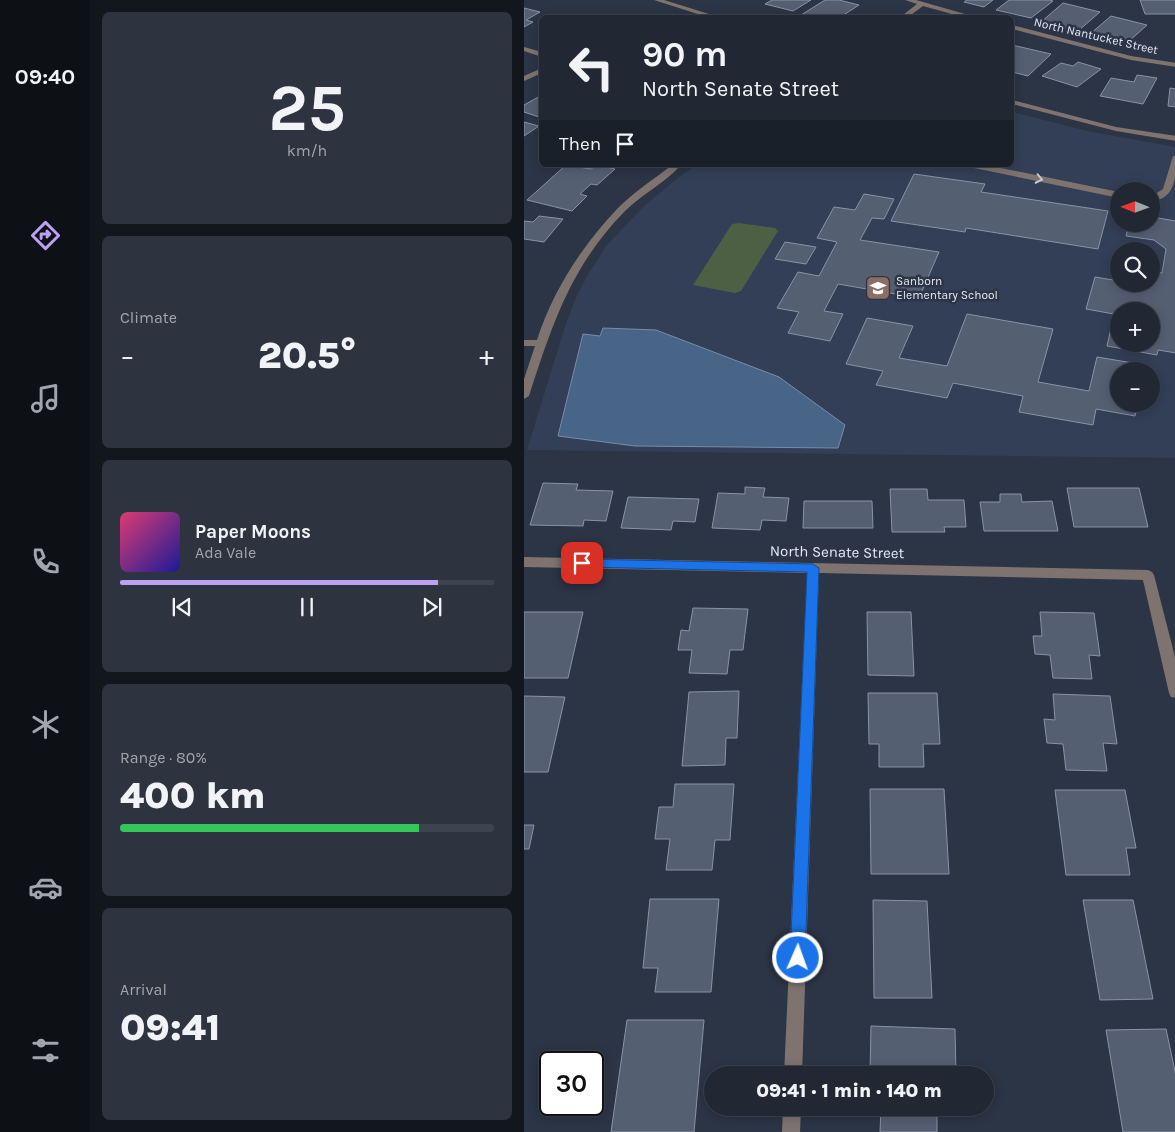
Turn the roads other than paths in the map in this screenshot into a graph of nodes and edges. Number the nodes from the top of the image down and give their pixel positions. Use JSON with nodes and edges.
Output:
{"nodes":[{"id":1,"x":657,"y":0,"type":"edge"},
{"id":2,"x":908,"y":0,"type":"edge"},
{"id":3,"x":922,"y":4,"type":"junction"},
{"id":4,"x":709,"y":15,"type":"edge"},
{"id":5,"x":906,"y":15,"type":"edge"},
{"id":6,"x":964,"y":15,"type":"edge"},
{"id":7,"x":1014,"y":28,"type":"edge"},
{"id":8,"x":524,"y":49,"type":"edge"},
{"id":9,"x":539,"y":54,"type":"edge"},
{"id":10,"x":1175,"y":65,"type":"edge"},
{"id":11,"x":539,"y":72,"type":"edge"},
{"id":12,"x":524,"y":80,"type":"edge"},
{"id":13,"x":1014,"y":103,"type":"edge"},
{"id":14,"x":1175,"y":139,"type":"edge"},
{"id":15,"x":1175,"y":158,"type":"edge"},
{"id":16,"x":674,"y":167,"type":"edge"},
{"id":17,"x":984,"y":167,"type":"edge"},
{"id":18,"x":1110,"y":193,"type":"edge"},
{"id":19,"x":1160,"y":198,"type":"edge"},
{"id":20,"x":524,"y":343,"type":"edge"},
{"id":21,"x":540,"y":343,"type":"junction"},
{"id":22,"x":524,"y":396,"type":"edge"},
{"id":23,"x":524,"y":562,"type":"edge"},
{"id":24,"x":813,"y":568,"type":"junction"},
{"id":25,"x":1175,"y":693,"type":"edge"},
{"id":26,"x":793,"y":1066,"type":"edge"},
{"id":27,"x":792,"y":1116,"type":"edge"},
{"id":28,"x":791,"y":1132,"type":"edge"}],
"edges":[{"from":1,"to":4,"type":"street"},
{"from":2,"to":3,"type":"street"},
{"from":3,"to":5,"type":"street"},
{"from":3,"to":6,"type":"street"},
{"from":7,"to":10,"type":"street","name":"North Nantucket Street"},
{"from":8,"to":9,"type":"street"},
{"from":11,"to":12,"type":"street"},
{"from":13,"to":14,"type":"street"},
{"from":15,"to":19,"type":"street"},
{"from":16,"to":21,"type":"street"},
{"from":17,"to":18,"type":"street","one_way":true},
{"from":20,"to":21,"type":"street"},
{"from":21,"to":22,"type":"street"},
{"from":23,"to":24,"type":"street","name":"North Senate Street"},
{"from":24,"to":25,"type":"street","name":"North Senate Street"},
{"from":24,"to":26,"type":"street"},
{"from":27,"to":28,"type":"street"}]}
